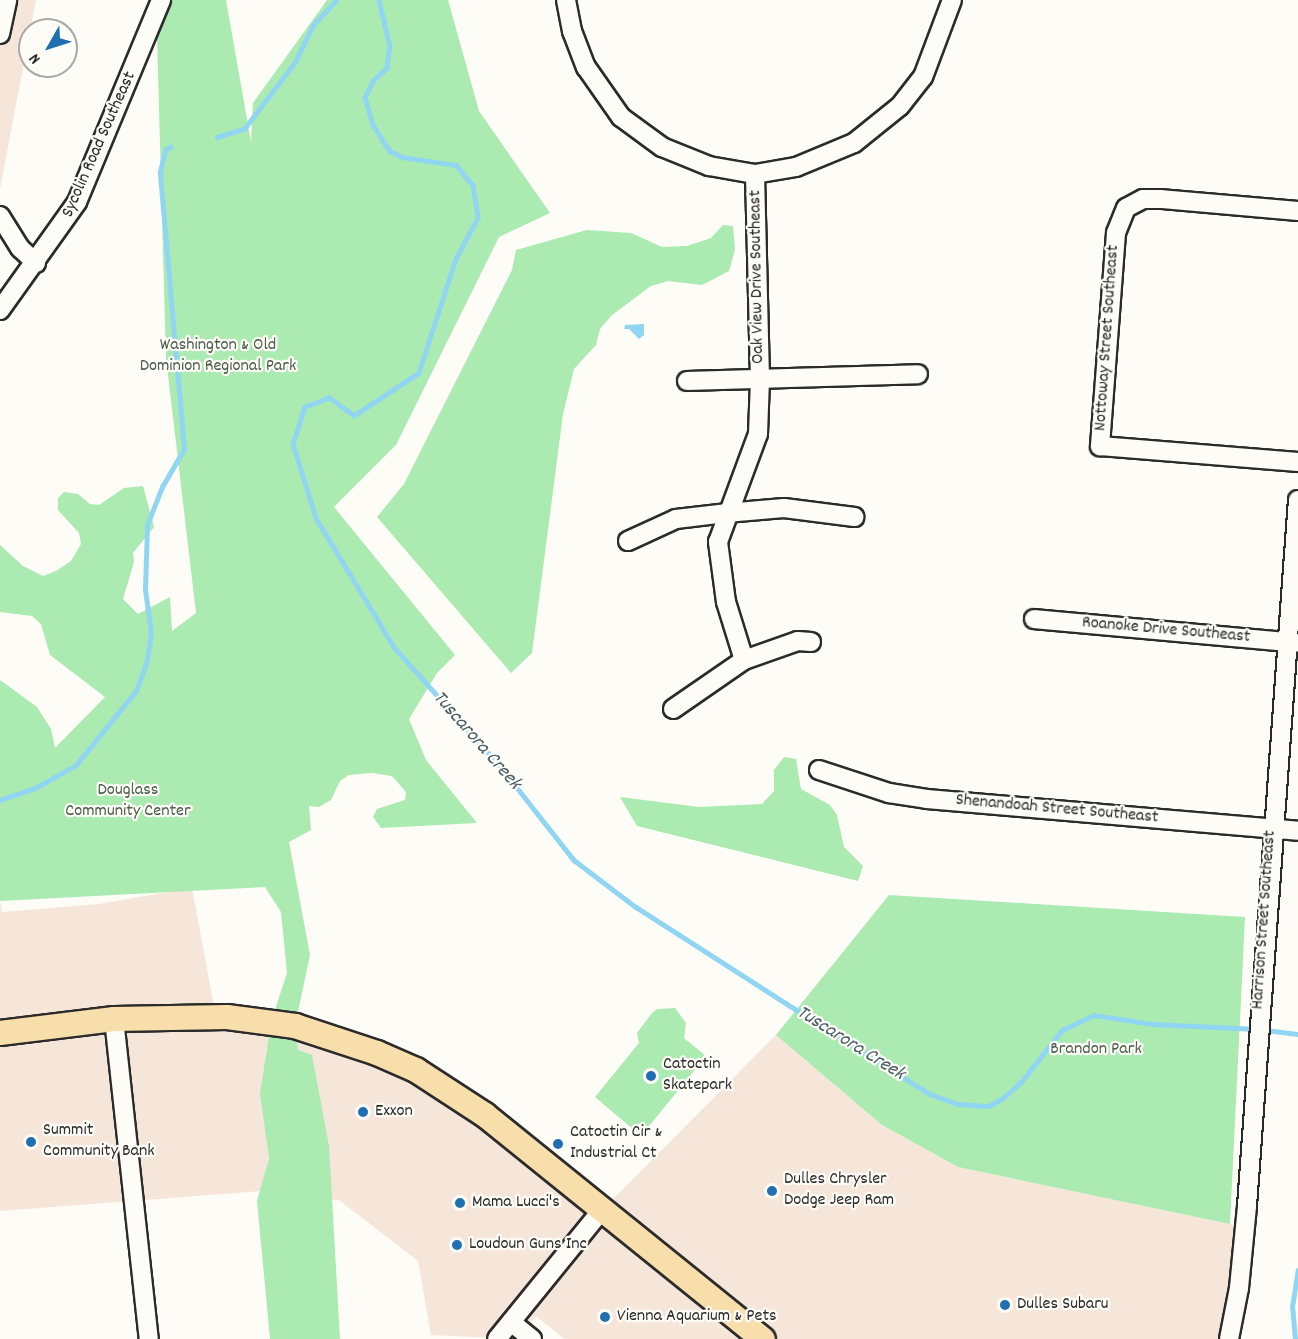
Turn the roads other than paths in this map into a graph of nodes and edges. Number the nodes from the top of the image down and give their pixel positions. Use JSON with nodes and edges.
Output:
{"nodes":[{"id":1,"x":7,"y":0,"type":"edge"},
{"id":2,"x":161,"y":0,"type":"edge"},
{"id":3,"x":566,"y":0,"type":"edge"},
{"id":4,"x":952,"y":0,"type":"edge"},
{"id":5,"x":0,"y":34,"type":"edge"},
{"id":6,"x":755,"y":174,"type":"junction"},
{"id":7,"x":1298,"y":211,"type":"edge"},
{"id":8,"x":0,"y":216,"type":"edge"},
{"id":9,"x":36,"y":263,"type":"junction"},
{"id":10,"x":0,"y":310,"type":"edge"},
{"id":11,"x":918,"y":374,"type":"dead end"},
{"id":12,"x":760,"y":380,"type":"junction"},
{"id":13,"x":687,"y":381,"type":"dead end"},
{"id":14,"x":1298,"y":462,"type":"edge"},
{"id":15,"x":1298,"y":500,"type":"edge"},
{"id":16,"x":726,"y":513,"type":"junction"},
{"id":17,"x":854,"y":517,"type":"dead end"},
{"id":18,"x":628,"y":541,"type":"dead end"},
{"id":19,"x":1035,"y":619,"type":"dead end"},
{"id":20,"x":811,"y":642,"type":"dead end"},
{"id":21,"x":1292,"y":643,"type":"edge"},
{"id":22,"x":744,"y":660,"type":"junction"},
{"id":23,"x":673,"y":709,"type":"dead end"},
{"id":24,"x":819,"y":770,"type":"dead end"},
{"id":25,"x":1271,"y":830,"type":"junction"},
{"id":26,"x":1298,"y":831,"type":"edge"},
{"id":27,"x":114,"y":1019,"type":"junction"},
{"id":28,"x":0,"y":1034,"type":"edge"},
{"id":29,"x":602,"y":1210,"type":"junction"},
{"id":30,"x":511,"y":1322,"type":"junction"},
{"id":31,"x":149,"y":1339,"type":"edge"},
{"id":32,"x":497,"y":1339,"type":"edge"},
{"id":33,"x":532,"y":1339,"type":"edge"},
{"id":34,"x":763,"y":1339,"type":"edge"},
{"id":35,"x":1229,"y":1339,"type":"edge"}],
"edges":[{"from":1,"to":5,"type":"street"},
{"from":2,"to":9,"type":"street","name":"Sycolin Road Southeast"},
{"from":3,"to":6,"type":"street"},
{"from":4,"to":6,"type":"street"},
{"from":6,"to":12,"type":"street","name":"Oak View Drive Southeast"},
{"from":7,"to":14,"type":"street","name":"Nottoway Street Southeast"},
{"from":8,"to":9,"type":"street"},
{"from":9,"to":10,"type":"street","name":"Sycolin Road Southeast"},
{"from":11,"to":12,"type":"street","name":"Oak View Drive Southeast"},
{"from":12,"to":13,"type":"street","name":"Oak View Drive Southeast"},
{"from":12,"to":16,"type":"street","name":"Oak View Drive Southeast"},
{"from":15,"to":21,"type":"street","name":"Harrison Street Southeast"},
{"from":16,"to":17,"type":"street"},
{"from":16,"to":18,"type":"street"},
{"from":16,"to":22,"type":"street","name":"Oak View Drive Southeast"},
{"from":19,"to":21,"type":"street","name":"Roanoke Drive Southeast"},
{"from":20,"to":22,"type":"street"},
{"from":21,"to":25,"type":"street","name":"Harrison Street Southeast"},
{"from":22,"to":23,"type":"street"},
{"from":24,"to":25,"type":"street","name":"Shenandoah Street Southeast"},
{"from":25,"to":26,"type":"street","name":"Shenandoah Street Southeast"},
{"from":25,"to":35,"type":"street","name":"Harrison Street Southeast"},
{"from":27,"to":28,"type":"main road"},
{"from":27,"to":29,"type":"main road"},
{"from":27,"to":31,"type":"street"},
{"from":29,"to":30,"type":"street"},
{"from":29,"to":34,"type":"main road"},
{"from":30,"to":32,"type":"street"},
{"from":30,"to":33,"type":"street"}]}
